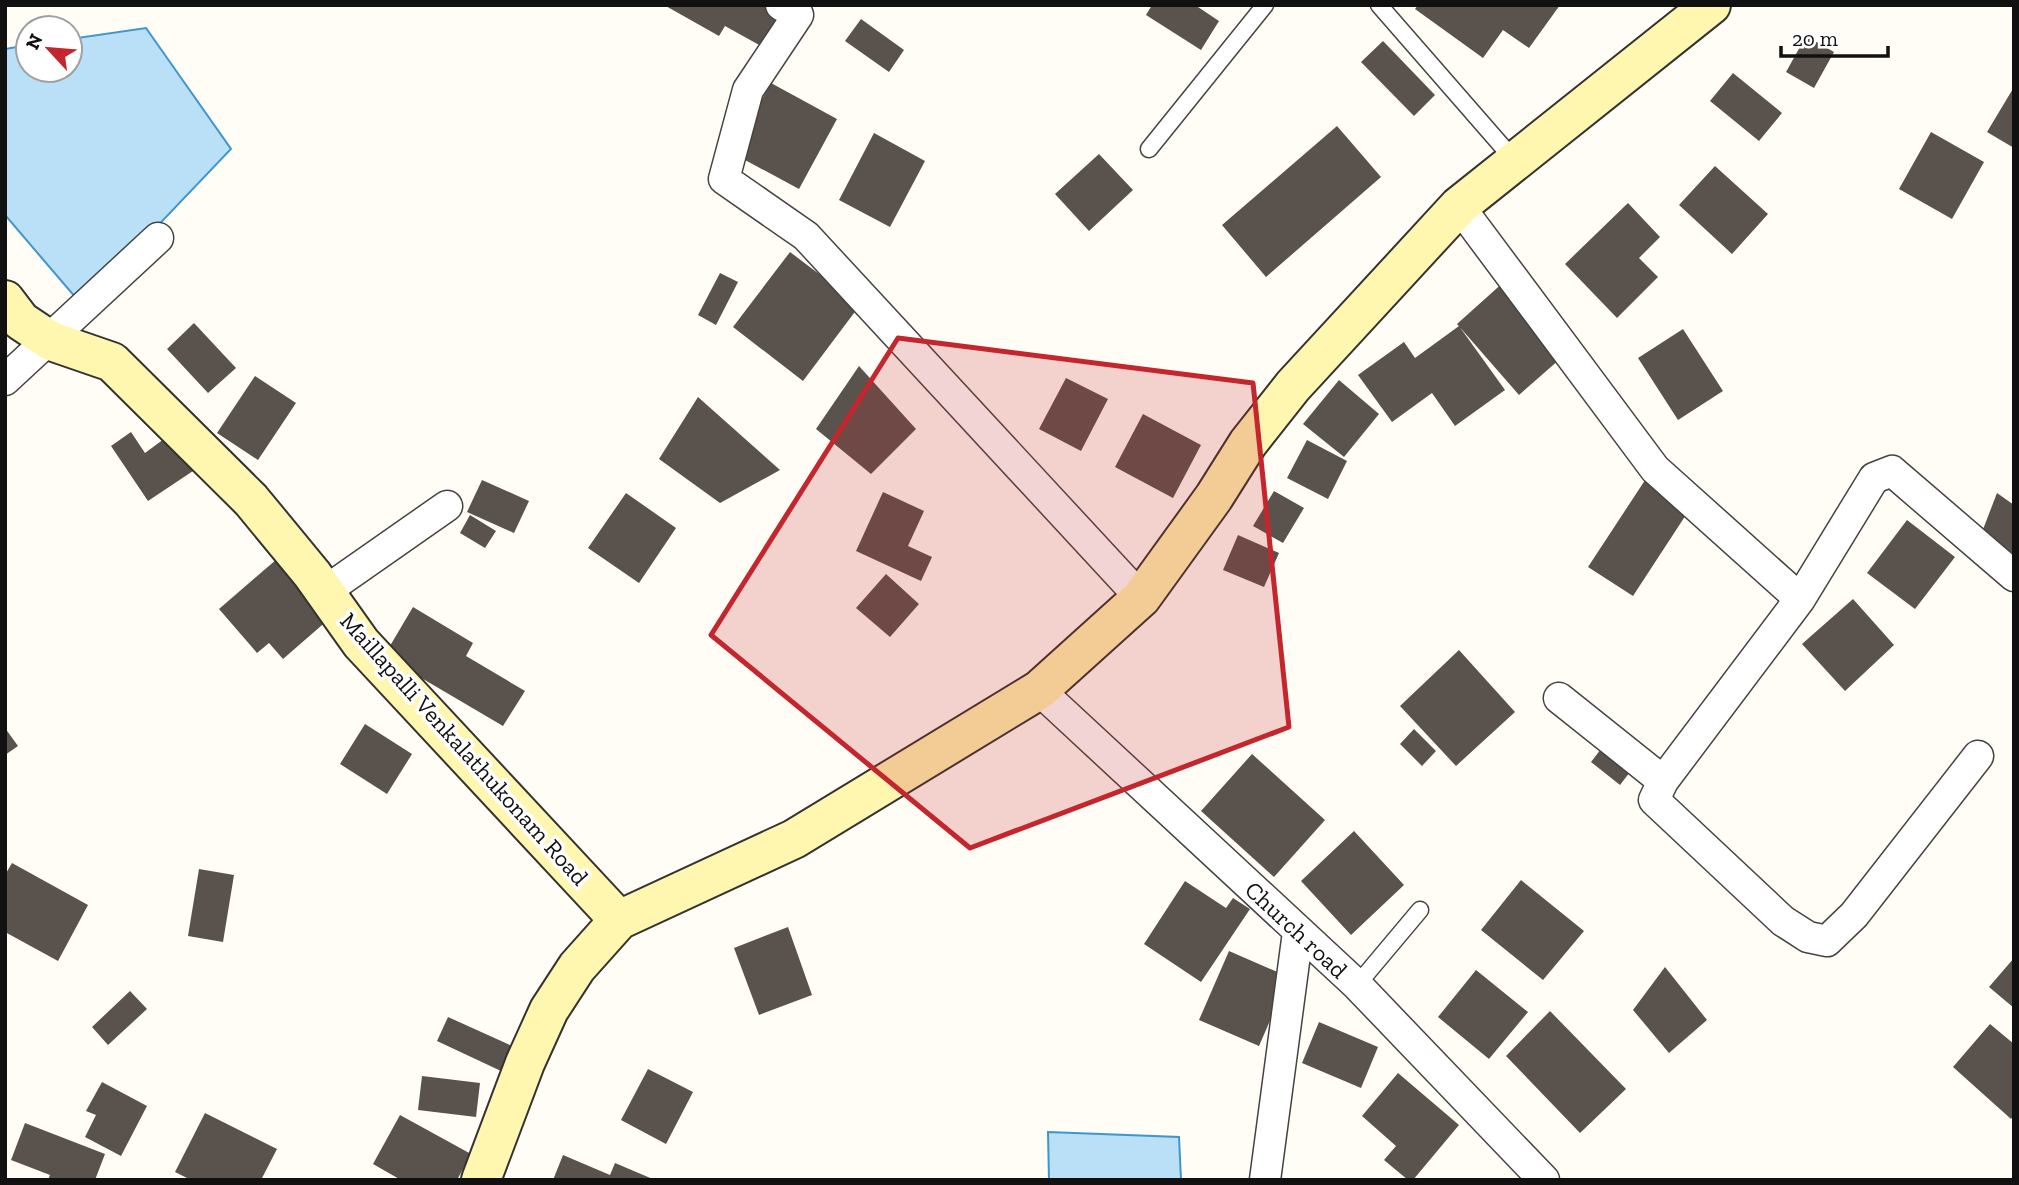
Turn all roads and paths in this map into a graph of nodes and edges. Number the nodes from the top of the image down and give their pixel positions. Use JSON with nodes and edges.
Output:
{"nodes":[{"id":1,"x":781,"y":5,"type":"edge"},
{"id":2,"x":1265,"y":5,"type":"edge"},
{"id":3,"x":1379,"y":5,"type":"edge"},
{"id":4,"x":1712,"y":5,"type":"edge"},
{"id":5,"x":1149,"y":149,"type":"dead end"},
{"id":6,"x":1517,"y":163,"type":"junction"},
{"id":7,"x":1459,"y":206,"type":"junction"},
{"id":8,"x":158,"y":238,"type":"dead end"},
{"id":9,"x":5,"y":300,"type":"edge"},
{"id":10,"x":51,"y":341,"type":"junction"},
{"id":11,"x":5,"y":380,"type":"edge"},
{"id":12,"x":447,"y":506,"type":"dead end"},
{"id":13,"x":2014,"y":576,"type":"edge"},
{"id":14,"x":324,"y":592,"type":"junction"},
{"id":15,"x":1141,"y":598,"type":"junction"},
{"id":16,"x":1800,"y":599,"type":"junction"},
{"id":17,"x":1039,"y":690,"type":"junction"},
{"id":18,"x":1559,"y":698,"type":"dead end"},
{"id":19,"x":1978,"y":756,"type":"dead end"},
{"id":20,"x":1663,"y":781,"type":"junction"},
{"id":21,"x":1420,"y":909,"type":"dead end"},
{"id":22,"x":619,"y":920,"type":"junction"},
{"id":23,"x":1298,"y":932,"type":"junction"},
{"id":24,"x":1357,"y":985,"type":"junction"},
{"id":25,"x":481,"y":1180,"type":"edge"},
{"id":26,"x":1265,"y":1180,"type":"edge"},
{"id":27,"x":1544,"y":1180,"type":"edge"}],
"edges":[{"from":1,"to":15,"type":"street"},
{"from":2,"to":5,"type":"lane"},
{"from":3,"to":6,"type":"lane"},
{"from":4,"to":6,"type":"main road"},
{"from":6,"to":7,"type":"main road"},
{"from":7,"to":15,"type":"main road"},
{"from":7,"to":16,"type":"street"},
{"from":8,"to":10,"type":"street"},
{"from":9,"to":10,"type":"main road","name":"Maillapalli Venkalathukonam Road"},
{"from":10,"to":11,"type":"street"},
{"from":10,"to":14,"type":"main road","name":"Maillapalli Venkalathukonam Road"},
{"from":12,"to":14,"type":"street"},
{"from":13,"to":16,"type":"street"},
{"from":14,"to":22,"type":"main road","name":"Maillapalli Venkalathukonam Road"},
{"from":15,"to":17,"type":"main road"},
{"from":16,"to":20,"type":"street"},
{"from":17,"to":22,"type":"main road"},
{"from":17,"to":23,"type":"street","name":"Church road"},
{"from":18,"to":20,"type":"street"},
{"from":19,"to":20,"type":"street"},
{"from":21,"to":24,"type":"lane"},
{"from":22,"to":25,"type":"main road"},
{"from":23,"to":24,"type":"street","name":"Church road"},
{"from":23,"to":26,"type":"street"},
{"from":24,"to":27,"type":"street","name":"Church road"}]}
